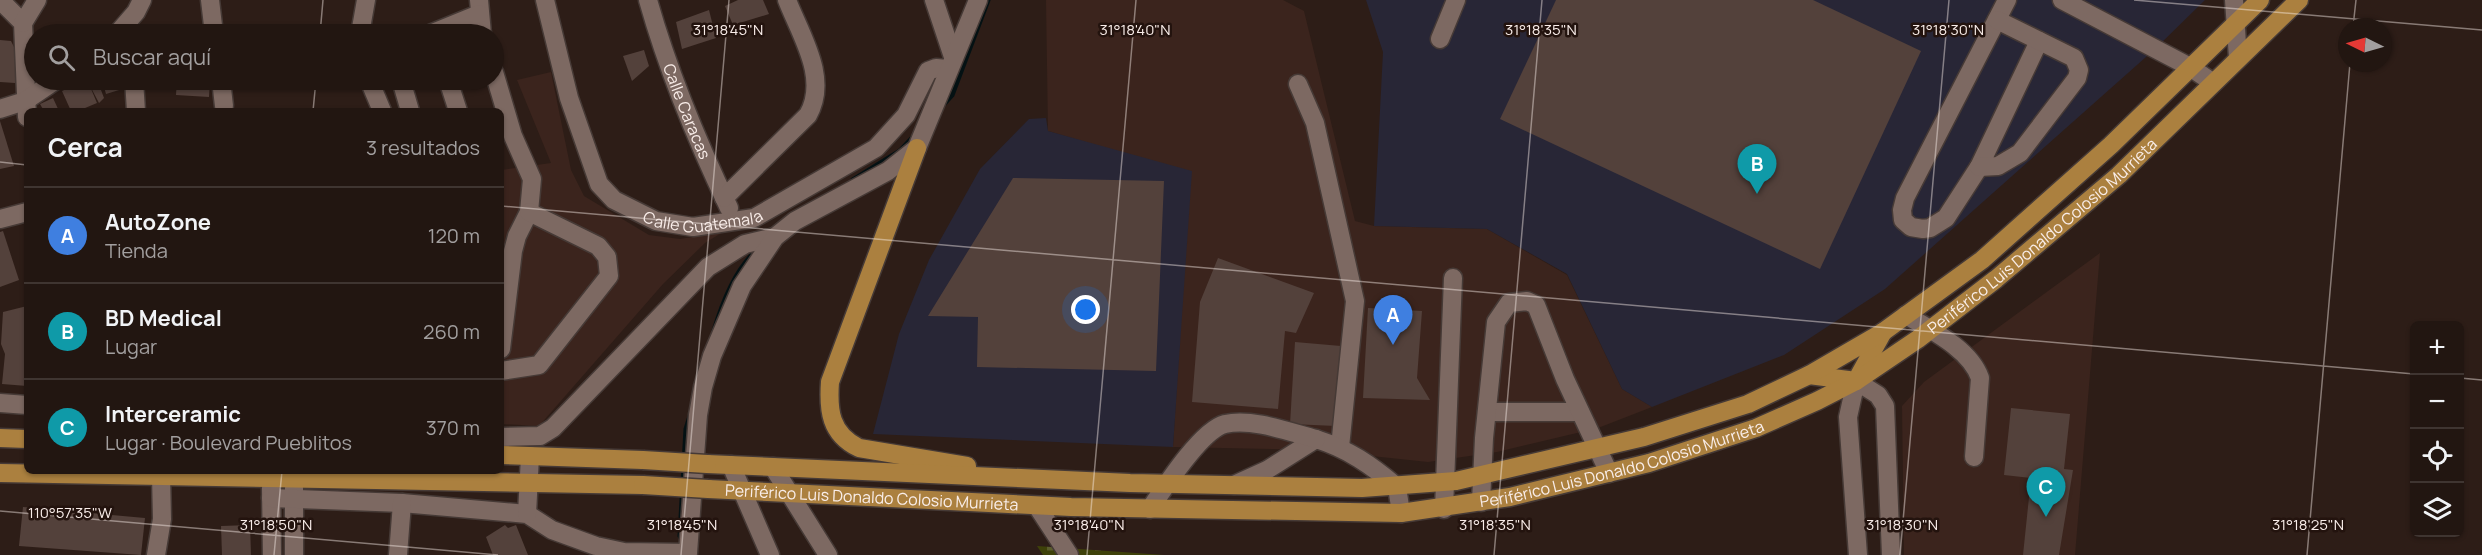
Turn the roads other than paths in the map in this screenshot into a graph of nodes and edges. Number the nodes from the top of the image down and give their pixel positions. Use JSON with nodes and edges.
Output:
{"nodes":[{"id":1,"x":0,"y":0,"type":"edge"},
{"id":2,"x":37,"y":0,"type":"edge"},
{"id":3,"x":142,"y":0,"type":"edge"},
{"id":4,"x":210,"y":0,"type":"edge"},
{"id":5,"x":366,"y":0,"type":"edge"},
{"id":6,"x":545,"y":0,"type":"edge"},
{"id":7,"x":648,"y":0,"type":"edge"},
{"id":8,"x":787,"y":0,"type":"edge"},
{"id":9,"x":934,"y":0,"type":"edge"},
{"id":10,"x":978,"y":0,"type":"edge"},
{"id":11,"x":1456,"y":0,"type":"edge"},
{"id":12,"x":2007,"y":0,"type":"edge"},
{"id":13,"x":2062,"y":0,"type":"edge"},
{"id":14,"x":2234,"y":0,"type":"edge"},
{"id":15,"x":2260,"y":0,"type":"edge"},
{"id":16,"x":2299,"y":0,"type":"edge"},
{"id":17,"x":479,"y":7,"type":"edge"},
{"id":18,"x":1997,"y":20,"type":"junction"},
{"id":19,"x":23,"y":23,"type":"junction"},
{"id":20,"x":128,"y":24,"type":"edge"},
{"id":21,"x":213,"y":24,"type":"edge"},
{"id":22,"x":362,"y":24,"type":"edge"},
{"id":23,"x":449,"y":24,"type":"edge"},
{"id":24,"x":481,"y":24,"type":"edge"},
{"id":25,"x":2235,"y":24,"type":"junction"},
{"id":26,"x":1440,"y":39,"type":"dead end"},
{"id":27,"x":2039,"y":41,"type":"junction"},
{"id":28,"x":24,"y":52,"type":"edge"},
{"id":29,"x":2238,"y":58,"type":"junction"},
{"id":30,"x":951,"y":63,"type":"junction"},
{"id":31,"x":2190,"y":67,"type":"junction"},
{"id":32,"x":2212,"y":82,"type":"junction"},
{"id":33,"x":1298,"y":84,"type":"dead end"},
{"id":34,"x":25,"y":90,"type":"edge"},
{"id":35,"x":46,"y":90,"type":"edge"},
{"id":36,"x":135,"y":90,"type":"edge"},
{"id":37,"x":222,"y":90,"type":"edge"},
{"id":38,"x":373,"y":90,"type":"edge"},
{"id":39,"x":403,"y":90,"type":"edge"},
{"id":40,"x":451,"y":90,"type":"edge"},
{"id":41,"x":498,"y":90,"type":"edge"},
{"id":42,"x":224,"y":106,"type":"dead end"},
{"id":43,"x":26,"y":108,"type":"edge"},
{"id":44,"x":27,"y":108,"type":"edge"},
{"id":45,"x":136,"y":108,"type":"edge"},
{"id":46,"x":381,"y":108,"type":"edge"},
{"id":47,"x":409,"y":108,"type":"edge"},
{"id":48,"x":457,"y":108,"type":"edge"},
{"id":49,"x":501,"y":108,"type":"edge"},
{"id":50,"x":0,"y":109,"type":"edge"},
{"id":51,"x":24,"y":109,"type":"edge"},
{"id":52,"x":504,"y":122,"type":"edge"},
{"id":53,"x":507,"y":137,"type":"edge"},
{"id":54,"x":917,"y":148,"type":"junction"},
{"id":55,"x":1979,"y":167,"type":"junction"},
{"id":56,"x":724,"y":198,"type":"junction"},
{"id":57,"x":529,"y":212,"type":"junction"},
{"id":58,"x":24,"y":213,"type":"edge"},
{"id":59,"x":0,"y":219,"type":"edge"},
{"id":60,"x":735,"y":221,"type":"junction"},
{"id":61,"x":775,"y":237,"type":"junction"},
{"id":62,"x":1453,"y":278,"type":"dead end"},
{"id":63,"x":1906,"y":315,"type":"junction"},
{"id":64,"x":504,"y":324,"type":"edge"},
{"id":65,"x":1930,"y":329,"type":"junction"},
{"id":66,"x":1883,"y":332,"type":"junction"},
{"id":67,"x":504,"y":371,"type":"edge"},
{"id":68,"x":1809,"y":375,"type":"junction"},
{"id":69,"x":1856,"y":381,"type":"junction"},
{"id":70,"x":0,"y":403,"type":"edge"},
{"id":71,"x":24,"y":405,"type":"edge"},
{"id":72,"x":1487,"y":412,"type":"junction"},
{"id":73,"x":1580,"y":412,"type":"junction"},
{"id":74,"x":24,"y":431,"type":"edge"},
{"id":75,"x":0,"y":436,"type":"edge"},
{"id":76,"x":504,"y":437,"type":"edge"},
{"id":77,"x":24,"y":439,"type":"edge"},
{"id":78,"x":1316,"y":440,"type":"junction"},
{"id":79,"x":1340,"y":447,"type":"junction"},
{"id":80,"x":1596,"y":449,"type":"junction"},
{"id":81,"x":504,"y":455,"type":"edge"},
{"id":82,"x":530,"y":456,"type":"junction"},
{"id":83,"x":1974,"y":457,"type":"dead end"},
{"id":84,"x":731,"y":465,"type":"junction"},
{"id":85,"x":773,"y":467,"type":"junction"},
{"id":86,"x":0,"y":473,"type":"edge"},
{"id":87,"x":24,"y":473,"type":"edge"},
{"id":88,"x":1610,"y":473,"type":"junction"},
{"id":89,"x":80,"y":474,"type":"edge"},
{"id":90,"x":272,"y":474,"type":"edge"},
{"id":91,"x":294,"y":474,"type":"edge"},
{"id":92,"x":161,"y":475,"type":"junction"},
{"id":93,"x":1481,"y":476,"type":"junction"},
{"id":94,"x":1052,"y":479,"type":"junction"},
{"id":95,"x":1444,"y":482,"type":"junction"},
{"id":96,"x":528,"y":483,"type":"junction"},
{"id":97,"x":1167,"y":484,"type":"junction"},
{"id":98,"x":1234,"y":485,"type":"junction"},
{"id":99,"x":1397,"y":487,"type":"junction"},
{"id":100,"x":742,"y":491,"type":"junction"},
{"id":101,"x":788,"y":493,"type":"junction"},
{"id":102,"x":271,"y":498,"type":"junction"},
{"id":103,"x":294,"y":498,"type":"junction"},
{"id":104,"x":1481,"y":502,"type":"junction"},
{"id":105,"x":402,"y":503,"type":"junction"},
{"id":106,"x":1037,"y":506,"type":"junction"},
{"id":107,"x":1444,"y":508,"type":"junction"},
{"id":108,"x":1150,"y":509,"type":"junction"},
{"id":109,"x":527,"y":513,"type":"junction"},
{"id":110,"x":1401,"y":513,"type":"junction"},
{"id":111,"x":688,"y":554,"type":"edge"},
{"id":112,"x":156,"y":555,"type":"edge"},
{"id":113,"x":272,"y":555,"type":"edge"},
{"id":114,"x":294,"y":555,"type":"edge"},
{"id":115,"x":398,"y":555,"type":"edge"},
{"id":116,"x":771,"y":555,"type":"edge"},
{"id":117,"x":828,"y":555,"type":"edge"},
{"id":118,"x":1069,"y":555,"type":"edge"},
{"id":119,"x":1858,"y":555,"type":"edge"},
{"id":120,"x":1891,"y":555,"type":"edge"}],
"edges":[{"from":1,"to":19,"type":"street"},
{"from":2,"to":19,"type":"street"},
{"from":3,"to":20,"type":"street"},
{"from":4,"to":21,"type":"street"},
{"from":5,"to":22,"type":"street"},
{"from":6,"to":60,"type":"street","name":"Calle Guatemala"},
{"from":7,"to":56,"type":"street","name":"Calle Caracas"},
{"from":8,"to":56,"type":"street"},
{"from":9,"to":30,"type":"street"},
{"from":10,"to":30,"type":"street"},
{"from":11,"to":26,"type":"street"},
{"from":12,"to":18,"type":"street"},
{"from":13,"to":31,"type":"street"},
{"from":14,"to":25,"type":"street"},
{"from":15,"to":25,"type":"main road","name":"Periférico Luis Donaldo Colosio Murrieta"},
{"from":16,"to":29,"type":"main road","name":"Periférico Luis Donaldo Colosio Murrieta"},
{"from":17,"to":23,"type":"street"},
{"from":17,"to":24,"type":"street"},
{"from":18,"to":27,"type":"street"},
{"from":18,"to":55,"type":"street"},
{"from":19,"to":28,"type":"street"},
{"from":25,"to":29,"type":"street"},
{"from":25,"to":31,"type":"main road","name":"Periférico Luis Donaldo Colosio Murrieta"},
{"from":27,"to":55,"type":"street"},
{"from":27,"to":55,"type":"street"},
{"from":29,"to":32,"type":"main road","name":"Periférico Luis Donaldo Colosio Murrieta"},
{"from":30,"to":54,"type":"street"},
{"from":30,"to":60,"type":"street","name":"Calle Guatemala"},
{"from":31,"to":32,"type":"street"},
{"from":31,"to":63,"type":"main road","name":"Periférico Luis Donaldo Colosio Murrieta"},
{"from":32,"to":65,"type":"main road","name":"Periférico Luis Donaldo Colosio Murrieta"},
{"from":33,"to":79,"type":"street"},
{"from":34,"to":43,"type":"street"},
{"from":35,"to":44,"type":"street"},
{"from":36,"to":45,"type":"street"},
{"from":37,"to":42,"type":"street"},
{"from":38,"to":46,"type":"street"},
{"from":39,"to":47,"type":"street"},
{"from":40,"to":48,"type":"street"},
{"from":41,"to":49,"type":"street"},
{"from":50,"to":51,"type":"street"},
{"from":52,"to":53,"type":"street"},
{"from":53,"to":57,"type":"street"},
{"from":54,"to":61,"type":"street"},
{"from":54,"to":94,"type":"main road"},
{"from":56,"to":60,"type":"street","name":"Calle Caracas"},
{"from":57,"to":64,"type":"street"},
{"from":57,"to":67,"type":"street"},
{"from":58,"to":59,"type":"street"},
{"from":61,"to":76,"type":"street"},
{"from":61,"to":111,"type":"street"},
{"from":62,"to":95,"type":"street"},
{"from":63,"to":65,"type":"street"},
{"from":63,"to":66,"type":"main road","name":"Periférico Luis Donaldo Colosio Murrieta"},
{"from":65,"to":69,"type":"main road","name":"Periférico Luis Donaldo Colosio Murrieta"},
{"from":65,"to":83,"type":"street"},
{"from":66,"to":68,"type":"main road","name":"Periférico Luis Donaldo Colosio Murrieta"},
{"from":66,"to":69,"type":"main road"},
{"from":68,"to":69,"type":"main road"},
{"from":68,"to":80,"type":"main road","name":"Periférico Luis Donaldo Colosio Murrieta"},
{"from":69,"to":88,"type":"main road","name":"Periférico Luis Donaldo Colosio Murrieta"},
{"from":69,"to":119,"type":"street"},
{"from":69,"to":120,"type":"street"},
{"from":70,"to":71,"type":"street"},
{"from":72,"to":73,"type":"street"},
{"from":72,"to":73,"type":"street"},
{"from":72,"to":93,"type":"street"},
{"from":73,"to":80,"type":"street"},
{"from":74,"to":75,"type":"street"},
{"from":75,"to":77,"type":"main road"},
{"from":78,"to":79,"type":"street"},
{"from":78,"to":97,"type":"street"},
{"from":78,"to":98,"type":"street"},
{"from":79,"to":99,"type":"street"},
{"from":80,"to":88,"type":"street"},
{"from":80,"to":93,"type":"main road","name":"Periférico Luis Donaldo Colosio Murrieta"},
{"from":81,"to":82,"type":"main road","name":"Periférico Luis Donaldo Colosio Murrieta"},
{"from":82,"to":84,"type":"main road","name":"Periférico Luis Donaldo Colosio Murrieta","bridge":true},
{"from":82,"to":96,"type":"street"},
{"from":84,"to":85,"type":"main road","name":"Periférico Luis Donaldo Colosio Murrieta"},
{"from":84,"to":100,"type":"street"},
{"from":85,"to":94,"type":"main road","name":"Periférico Luis Donaldo Colosio Murrieta"},
{"from":85,"to":101,"type":"street"},
{"from":86,"to":87,"type":"main road","name":"Periférico Luis Donaldo Colosio Murrieta"},
{"from":88,"to":104,"type":"main road","name":"Periférico Luis Donaldo Colosio Murrieta"},
{"from":89,"to":92,"type":"main road","name":"Periférico Luis Donaldo Colosio Murrieta"},
{"from":90,"to":91,"type":"main road","name":"Periférico Luis Donaldo Colosio Murrieta"},
{"from":90,"to":92,"type":"main road","name":"Periférico Luis Donaldo Colosio Murrieta"},
{"from":90,"to":102,"type":"street"},
{"from":91,"to":96,"type":"main road","name":"Periférico Luis Donaldo Colosio Murrieta"},
{"from":91,"to":103,"type":"street"},
{"from":92,"to":112,"type":"street"},
{"from":93,"to":95,"type":"main road","name":"Periférico Luis Donaldo Colosio Murrieta"},
{"from":93,"to":104,"type":"street"},
{"from":94,"to":97,"type":"main road","name":"Periférico Luis Donaldo Colosio Murrieta"},
{"from":95,"to":99,"type":"main road","name":"Periférico Luis Donaldo Colosio Murrieta"},
{"from":95,"to":107,"type":"street"},
{"from":96,"to":100,"type":"main road","name":"Periférico Luis Donaldo Colosio Murrieta","bridge":true},
{"from":96,"to":109,"type":"street"},
{"from":97,"to":98,"type":"main road","name":"Periférico Luis Donaldo Colosio Murrieta"},
{"from":97,"to":108,"type":"street"},
{"from":98,"to":99,"type":"main road","name":"Periférico Luis Donaldo Colosio Murrieta"},
{"from":99,"to":110,"type":"street"},
{"from":100,"to":101,"type":"main road","name":"Periférico Luis Donaldo Colosio Murrieta"},
{"from":100,"to":116,"type":"street"},
{"from":101,"to":106,"type":"main road","name":"Periférico Luis Donaldo Colosio Murrieta"},
{"from":101,"to":117,"type":"street"},
{"from":102,"to":103,"type":"street"},
{"from":102,"to":113,"type":"street"},
{"from":103,"to":105,"type":"street"},
{"from":103,"to":114,"type":"street"},
{"from":104,"to":107,"type":"main road","name":"Periférico Luis Donaldo Colosio Murrieta"},
{"from":105,"to":109,"type":"street"},
{"from":105,"to":115,"type":"street"},
{"from":106,"to":108,"type":"main road","name":"Periférico Luis Donaldo Colosio Murrieta"},
{"from":106,"to":118,"type":"street"},
{"from":107,"to":110,"type":"main road","name":"Periférico Luis Donaldo Colosio Murrieta"},
{"from":108,"to":110,"type":"main road","name":"Periférico Luis Donaldo Colosio Murrieta"},
{"from":109,"to":111,"type":"street"}]}
